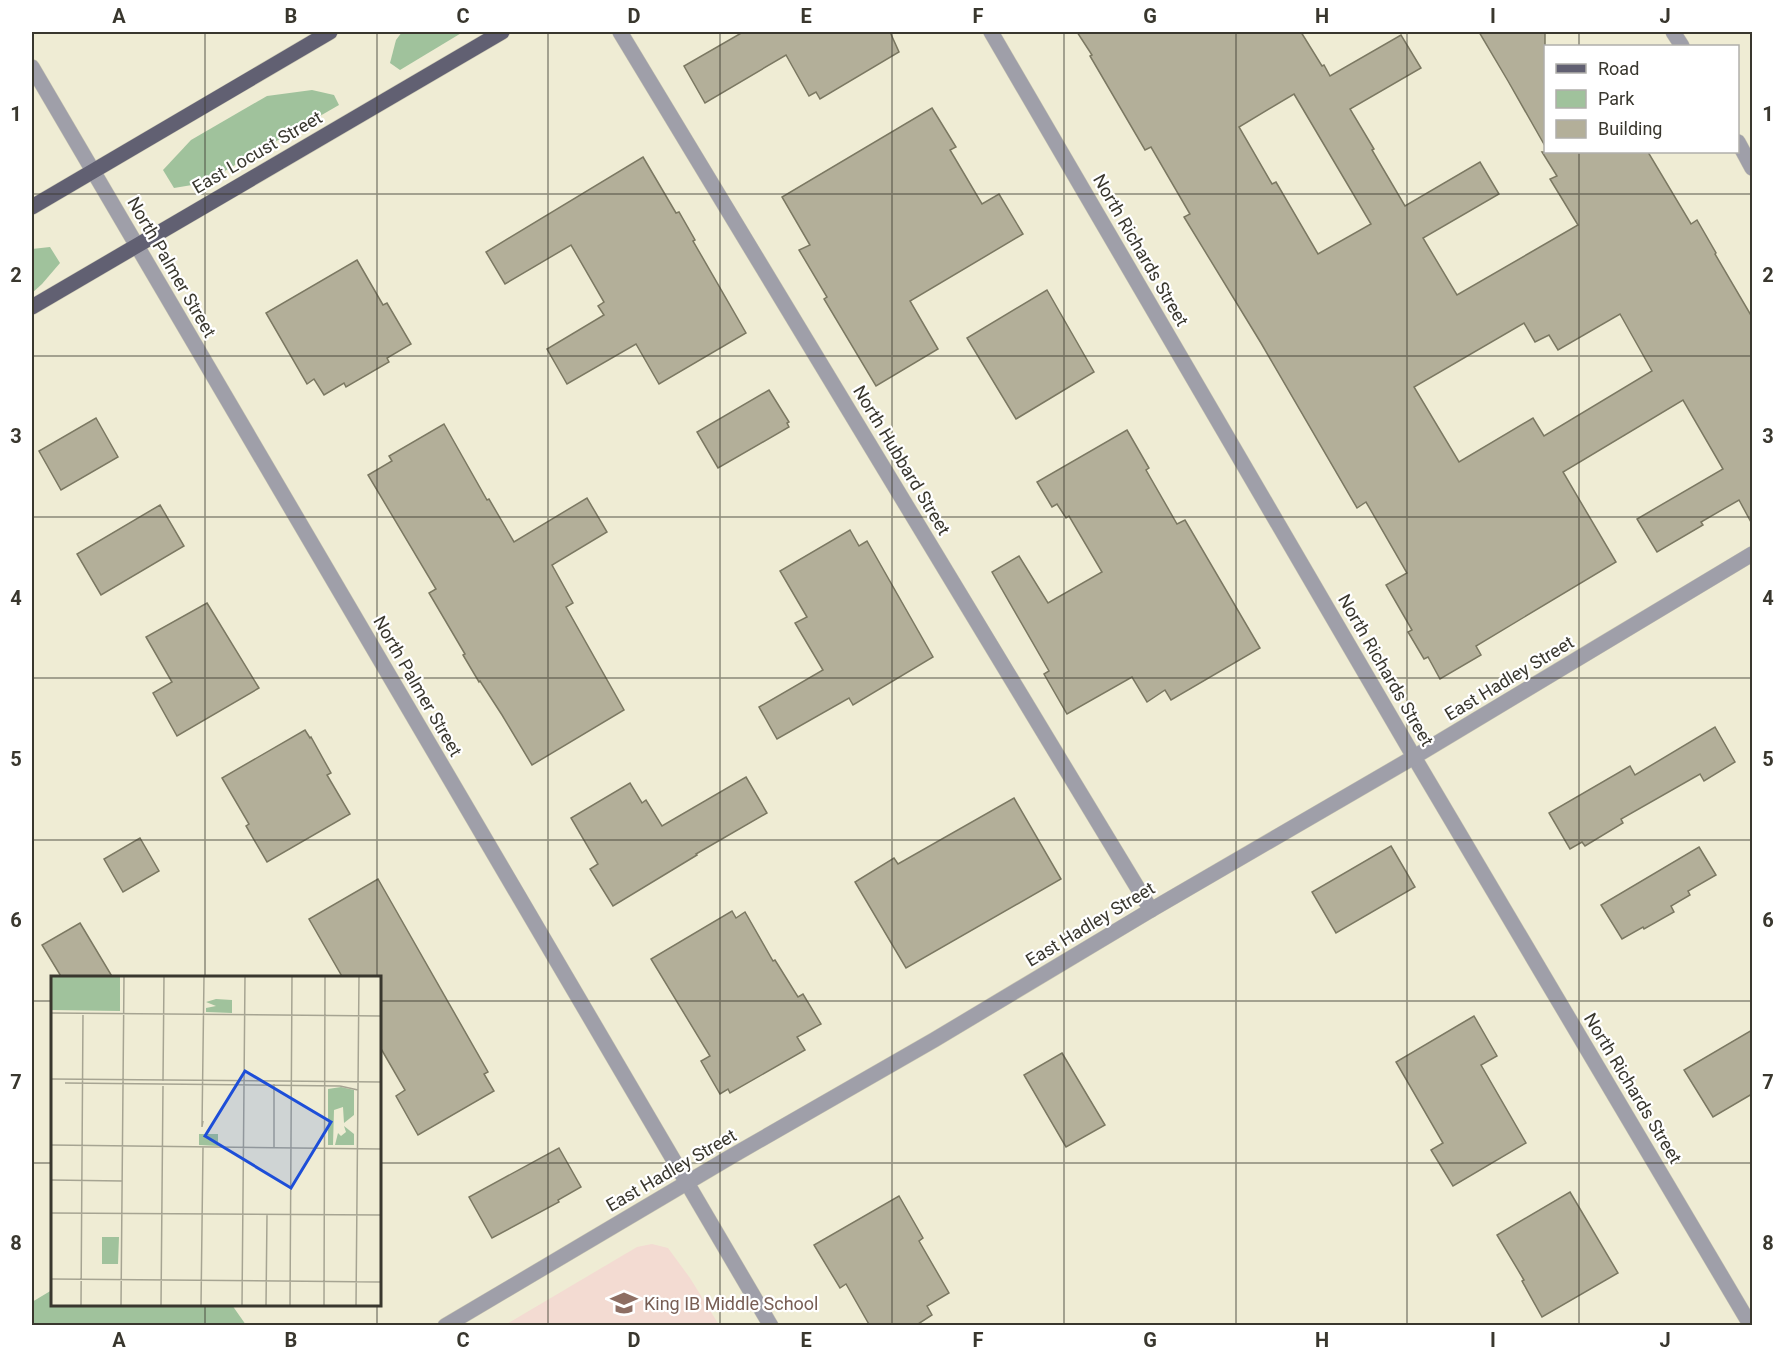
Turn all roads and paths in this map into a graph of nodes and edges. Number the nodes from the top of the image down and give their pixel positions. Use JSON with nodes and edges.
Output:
{"nodes":[{"id":1,"x":330,"y":32,"type":"edge"},
{"id":2,"x":502,"y":32,"type":"edge"},
{"id":3,"x":620,"y":32,"type":"edge"},
{"id":4,"x":991,"y":32,"type":"edge"},
{"id":5,"x":1673,"y":32,"type":"edge"},
{"id":6,"x":1681,"y":45,"type":"edge"},
{"id":7,"x":32,"y":67,"type":"edge"},
{"id":8,"x":1739,"y":145,"type":"edge"},
{"id":9,"x":1752,"y":168,"type":"edge"},
{"id":10,"x":93,"y":171,"type":"junction"},
{"id":11,"x":32,"y":207,"type":"edge"},
{"id":12,"x":137,"y":245,"type":"junction"},
{"id":13,"x":32,"y":307,"type":"edge"},
{"id":14,"x":1752,"y":554,"type":"edge"},
{"id":15,"x":1414,"y":757,"type":"junction"},
{"id":16,"x":1151,"y":910,"type":"junction"},
{"id":17,"x":687,"y":1183,"type":"junction"},
{"id":18,"x":445,"y":1326,"type":"edge"},
{"id":19,"x":771,"y":1326,"type":"edge"},
{"id":20,"x":1751,"y":1326,"type":"edge"}],
"edges":[{"from":1,"to":10,"type":"main road"},
{"from":2,"to":12,"type":"main road","name":"East Locust Street"},
{"from":3,"to":16,"type":"street","name":"North Hubbard Street"},
{"from":4,"to":15,"type":"street","name":"North Richards Street"},
{"from":5,"to":6,"type":"street"},
{"from":7,"to":10,"type":"street","name":"North Palmer Street"},
{"from":8,"to":9,"type":"street"},
{"from":10,"to":11,"type":"main road"},
{"from":10,"to":12,"type":"street","name":"North Palmer Street"},
{"from":12,"to":13,"type":"main road","name":"East Locust Street"},
{"from":12,"to":17,"type":"street","name":"North Palmer Street"},
{"from":14,"to":15,"type":"street","name":"East Hadley Street"},
{"from":15,"to":16,"type":"street","name":"East Hadley Street"},
{"from":15,"to":20,"type":"street","name":"North Richards Street"},
{"from":16,"to":17,"type":"street","name":"East Hadley Street"},
{"from":17,"to":18,"type":"street","name":"East Hadley Street"},
{"from":17,"to":19,"type":"street","name":"North Palmer Street"}]}
